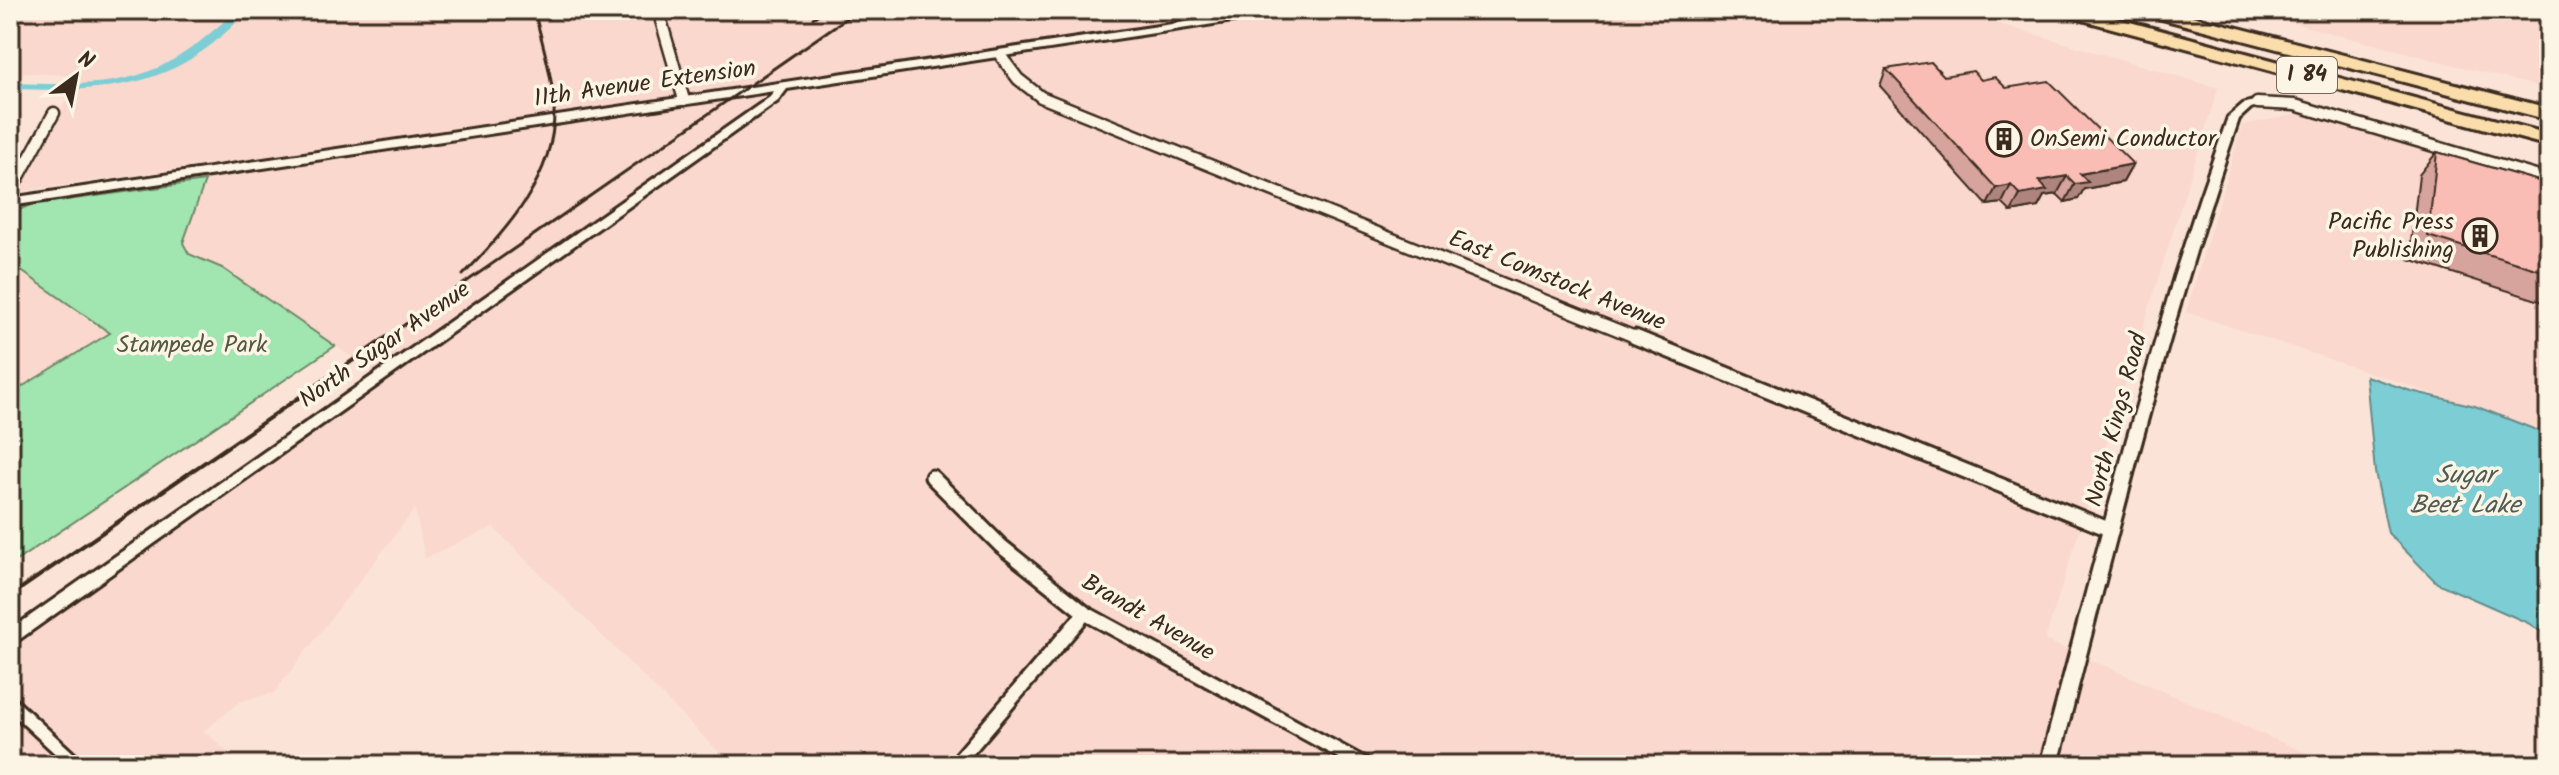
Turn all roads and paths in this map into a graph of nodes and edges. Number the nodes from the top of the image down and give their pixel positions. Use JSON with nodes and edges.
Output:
{"nodes":[{"id":1,"x":658,"y":10,"type":"edge"},
{"id":2,"x":1286,"y":10,"type":"edge"},
{"id":3,"x":2066,"y":10,"type":"edge"},
{"id":4,"x":2149,"y":10,"type":"edge"},
{"id":5,"x":1000,"y":55,"type":"junction"},
{"id":6,"x":783,"y":86,"type":"junction"},
{"id":7,"x":684,"y":100,"type":"junction"},
{"id":8,"x":2257,"y":103,"type":"joint"},
{"id":9,"x":54,"y":113,"type":"dead end"},
{"id":10,"x":2549,"y":114,"type":"edge"},
{"id":11,"x":2549,"y":140,"type":"edge"},
{"id":12,"x":2549,"y":180,"type":"edge"},
{"id":13,"x":10,"y":193,"type":"edge"},
{"id":14,"x":10,"y":202,"type":"edge"},
{"id":15,"x":932,"y":477,"type":"dead end"},
{"id":16,"x":2111,"y":530,"type":"junction"},
{"id":17,"x":1085,"y":613,"type":"junction"},
{"id":18,"x":10,"y":639,"type":"edge"},
{"id":19,"x":10,"y":703,"type":"edge"},
{"id":20,"x":77,"y":765,"type":"edge"},
{"id":21,"x":955,"y":765,"type":"edge"},
{"id":22,"x":1365,"y":765,"type":"edge"},
{"id":23,"x":2049,"y":765,"type":"edge"}],
"edges":[{"from":1,"to":7,"type":"street"},
{"from":2,"to":5,"type":"street","name":"11th Avenue Extension"},
{"from":3,"to":11,"type":"highway","number":"I 84"},
{"from":4,"to":10,"type":"highway","number":"I 84"},
{"from":5,"to":6,"type":"street","name":"11th Avenue Extension"},
{"from":5,"to":16,"type":"street","name":"East Comstock Avenue"},
{"from":6,"to":7,"type":"street","name":"11th Avenue Extension"},
{"from":6,"to":18,"type":"street","name":"North Sugar Avenue"},
{"from":7,"to":14,"type":"street","name":"11th Avenue Extension"},
{"from":8,"to":12,"type":"street"},
{"from":8,"to":16,"type":"street","name":"North Kings Road"},
{"from":9,"to":13,"type":"street"},
{"from":15,"to":17,"type":"street","name":"Brandt Avenue"},
{"from":16,"to":23,"type":"street","name":"North Kings Road"},
{"from":17,"to":21,"type":"street"},
{"from":17,"to":22,"type":"street","name":"Brandt Avenue"},
{"from":19,"to":20,"type":"street"}]}
